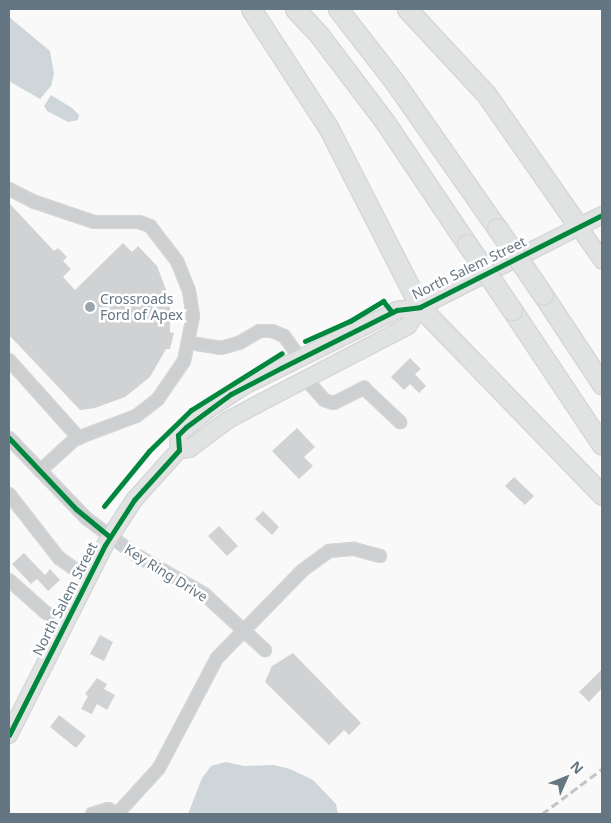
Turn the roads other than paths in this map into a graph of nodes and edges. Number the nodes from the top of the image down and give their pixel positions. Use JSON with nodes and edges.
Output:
{"nodes":[{"id":1,"x":251,"y":9,"type":"edge"},
{"id":2,"x":295,"y":9,"type":"edge"},
{"id":3,"x":338,"y":9,"type":"edge"},
{"id":4,"x":407,"y":9,"type":"edge"},
{"id":5,"x":9,"y":189,"type":"edge"},
{"id":6,"x":602,"y":215,"type":"edge"},
{"id":7,"x":578,"y":226,"type":"junction"},
{"id":8,"x":602,"y":260,"type":"edge"},
{"id":9,"x":420,"y":307,"type":"junction"},
{"id":10,"x":190,"y":343,"type":"junction"},
{"id":11,"x":300,"y":358,"type":"junction"},
{"id":12,"x":9,"y":360,"type":"edge"},
{"id":13,"x":306,"y":379,"type":"junction"},
{"id":14,"x":602,"y":384,"type":"edge"},
{"id":15,"x":228,"y":420,"type":"junction"},
{"id":16,"x":400,"y":422,"type":"dead end"},
{"id":17,"x":9,"y":438,"type":"edge"},
{"id":18,"x":79,"y":438,"type":"junction"},
{"id":19,"x":602,"y":445,"type":"edge"},
{"id":20,"x":179,"y":450,"type":"junction"},
{"id":21,"x":40,"y":471,"type":"junction"},
{"id":22,"x":9,"y":494,"type":"edge"},
{"id":23,"x":602,"y":495,"type":"edge"},
{"id":24,"x":110,"y":537,"type":"junction"},
{"id":25,"x":380,"y":556,"type":"dead end"},
{"id":26,"x":88,"y":578,"type":"junction"},
{"id":27,"x":9,"y":580,"type":"edge"},
{"id":28,"x":64,"y":625,"type":"junction"},
{"id":29,"x":243,"y":631,"type":"junction"},
{"id":30,"x":264,"y":650,"type":"dead end"},
{"id":31,"x":9,"y":735,"type":"edge"},
{"id":32,"x":92,"y":814,"type":"edge"},
{"id":33,"x":118,"y":814,"type":"edge"}],
"edges":[{"from":1,"to":9,"type":"highway"},
{"from":2,"to":19,"type":"highway","bridge":true},
{"from":3,"to":14,"type":"highway","bridge":true},
{"from":4,"to":7,"type":"highway"},
{"from":5,"to":10,"type":"street"},
{"from":6,"to":7,"type":"main road","name":"North Salem Street"},
{"from":7,"to":8,"type":"main road"},
{"from":7,"to":9,"type":"main road","name":"North Salem Street"},
{"from":9,"to":11,"type":"main road","name":"North Salem Street"},
{"from":9,"to":13,"type":"main road","name":"North Salem Street"},
{"from":9,"to":23,"type":"highway"},
{"from":10,"to":11,"type":"street"},
{"from":10,"to":18,"type":"street"},
{"from":11,"to":15,"type":"main road"},
{"from":11,"to":20,"type":"main road","name":"North Salem Street"},
{"from":12,"to":18,"type":"street"},
{"from":13,"to":15,"type":"main road","name":"North Salem Street"},
{"from":13,"to":16,"type":"street"},
{"from":15,"to":20,"type":"main road","name":"North Salem Street"},
{"from":17,"to":21,"type":"street","name":"Key Ring Drive"},
{"from":18,"to":21,"type":"street"},
{"from":20,"to":24,"type":"main road","name":"North Salem Street"},
{"from":21,"to":24,"type":"street","name":"Key Ring Drive"},
{"from":22,"to":26,"type":"street"},
{"from":24,"to":26,"type":"main road","name":"North Salem Street"},
{"from":24,"to":29,"type":"street","name":"Key Ring Drive"},
{"from":25,"to":29,"type":"street"},
{"from":26,"to":28,"type":"main road","name":"North Salem Street"},
{"from":27,"to":28,"type":"street"},
{"from":28,"to":31,"type":"main road","name":"North Salem Street"},
{"from":29,"to":30,"type":"street","name":"Key Ring Drive"},
{"from":29,"to":33,"type":"street"},
{"from":32,"to":33,"type":"street"}]}
